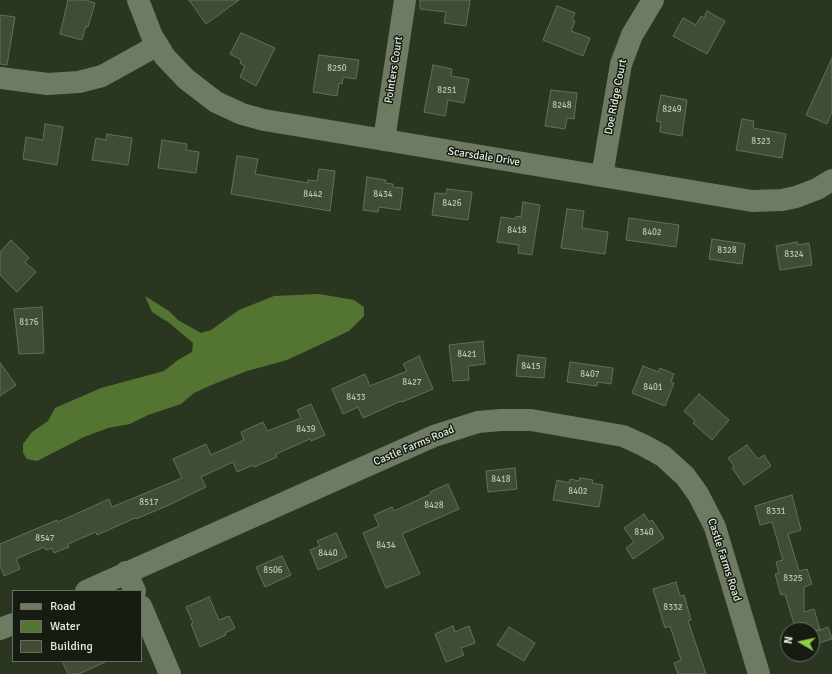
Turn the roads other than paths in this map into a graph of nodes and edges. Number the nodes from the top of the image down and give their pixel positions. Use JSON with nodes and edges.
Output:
{"nodes":[{"id":1,"x":138,"y":0,"type":"edge"},
{"id":2,"x":405,"y":0,"type":"edge"},
{"id":3,"x":653,"y":0,"type":"edge"},
{"id":4,"x":158,"y":45,"type":"junction"},
{"id":5,"x":0,"y":78,"type":"edge"},
{"id":6,"x":384,"y":140,"type":"junction"},
{"id":7,"x":602,"y":176,"type":"junction"},
{"id":8,"x":832,"y":180,"type":"edge"},
{"id":9,"x":130,"y":582,"type":"edge"},
{"id":10,"x":91,"y":590,"type":"edge"},
{"id":11,"x":142,"y":608,"type":"edge"},
{"id":12,"x":12,"y":624,"type":"edge"},
{"id":13,"x":0,"y":628,"type":"edge"},
{"id":14,"x":170,"y":674,"type":"edge"},
{"id":15,"x":759,"y":674,"type":"edge"}],
"edges":[{"from":1,"to":4,"type":"street","name":"Scarsdale Drive"},
{"from":2,"to":6,"type":"street","name":"Pointers Court"},
{"from":3,"to":7,"type":"street","name":"Doe Ridge Court"},
{"from":4,"to":5,"type":"street"},
{"from":4,"to":6,"type":"street","name":"Scarsdale Drive"},
{"from":6,"to":7,"type":"street","name":"Scarsdale Drive"},
{"from":7,"to":8,"type":"street","name":"Scarsdale Drive"},
{"from":9,"to":10,"type":"street","name":"Castle Farms Road"},
{"from":9,"to":15,"type":"street","name":"Castle Farms Road"},
{"from":11,"to":14,"type":"street"},
{"from":12,"to":13,"type":"street"}]}
